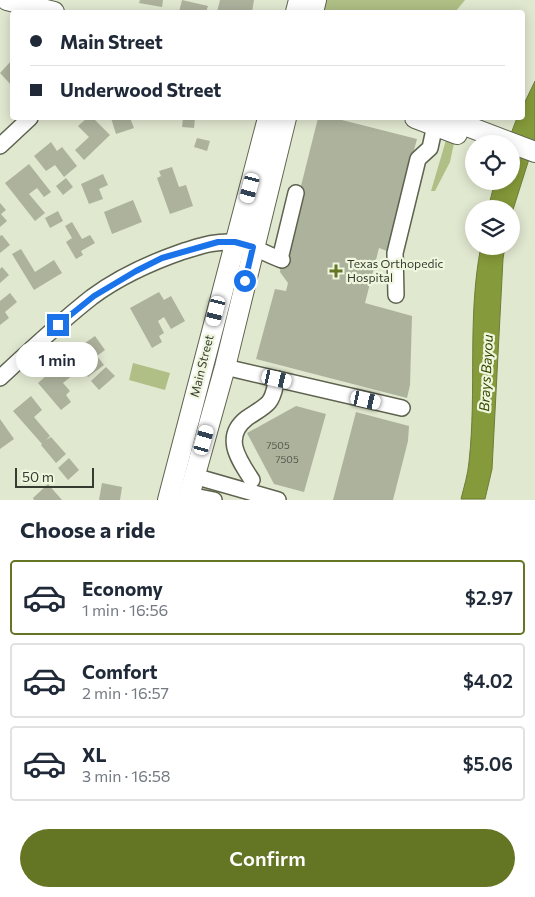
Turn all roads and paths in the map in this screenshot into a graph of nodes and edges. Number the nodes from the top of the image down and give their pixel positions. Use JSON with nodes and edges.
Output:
{"nodes":[{"id":1,"x":7,"y":0,"type":"edge"},
{"id":2,"x":46,"y":10,"type":"edge"},
{"id":3,"x":28,"y":120,"type":"edge"},
{"id":4,"x":268,"y":120,"type":"edge"},
{"id":5,"x":285,"y":120,"type":"edge"},
{"id":6,"x":425,"y":120,"type":"edge"},
{"id":7,"x":451,"y":125,"type":"edge"},
{"id":8,"x":468,"y":135,"type":"edge"},
{"id":9,"x":0,"y":146,"type":"edge"},
{"id":10,"x":535,"y":152,"type":"edge"},
{"id":11,"x":520,"y":158,"type":"edge"},
{"id":12,"x":535,"y":164,"type":"edge"},
{"id":13,"x":296,"y":193,"type":"dead end"},
{"id":14,"x":250,"y":246,"type":"junction"},
{"id":15,"x":221,"y":291,"type":"junction"},
{"id":16,"x":396,"y":296,"type":"dead end"},
{"id":17,"x":225,"y":367,"type":"junction"},
{"id":18,"x":0,"y":378,"type":"edge"},
{"id":19,"x":277,"y":379,"type":"junction"},
{"id":20,"x":402,"y":408,"type":"dead end"},
{"id":21,"x":252,"y":480,"type":"dead end"},
{"id":22,"x":187,"y":486,"type":"edge"},
{"id":23,"x":268,"y":498,"type":"edge"},
{"id":24,"x":168,"y":500,"type":"edge"},
{"id":25,"x":214,"y":500,"type":"edge"}],
"edges":[{"from":1,"to":2,"type":"main road"},
{"from":3,"to":9,"type":"street"},
{"from":4,"to":14,"type":"main road","name":"Main Street"},
{"from":5,"to":14,"type":"main road","name":"Main Street"},
{"from":6,"to":7,"type":"main road"},
{"from":7,"to":8,"type":"main road"},
{"from":7,"to":10,"type":"main road"},
{"from":7,"to":16,"type":"street"},
{"from":11,"to":12,"type":"main road"},
{"from":13,"to":14,"type":"street"},
{"from":14,"to":15,"type":"main road","name":"Main Street"},
{"from":14,"to":17,"type":"main road","name":"Main Street"},
{"from":14,"to":18,"type":"street"},
{"from":15,"to":17,"type":"main road"},
{"from":15,"to":22,"type":"main road","name":"Main Street"},
{"from":17,"to":19,"type":"street"},
{"from":17,"to":22,"type":"main road","name":"Main Street"},
{"from":19,"to":20,"type":"street"},
{"from":19,"to":21,"type":"street"},
{"from":22,"to":23,"type":"street"},
{"from":22,"to":24,"type":"main road","name":"Main Street"},
{"from":22,"to":25,"type":"street"}]}
